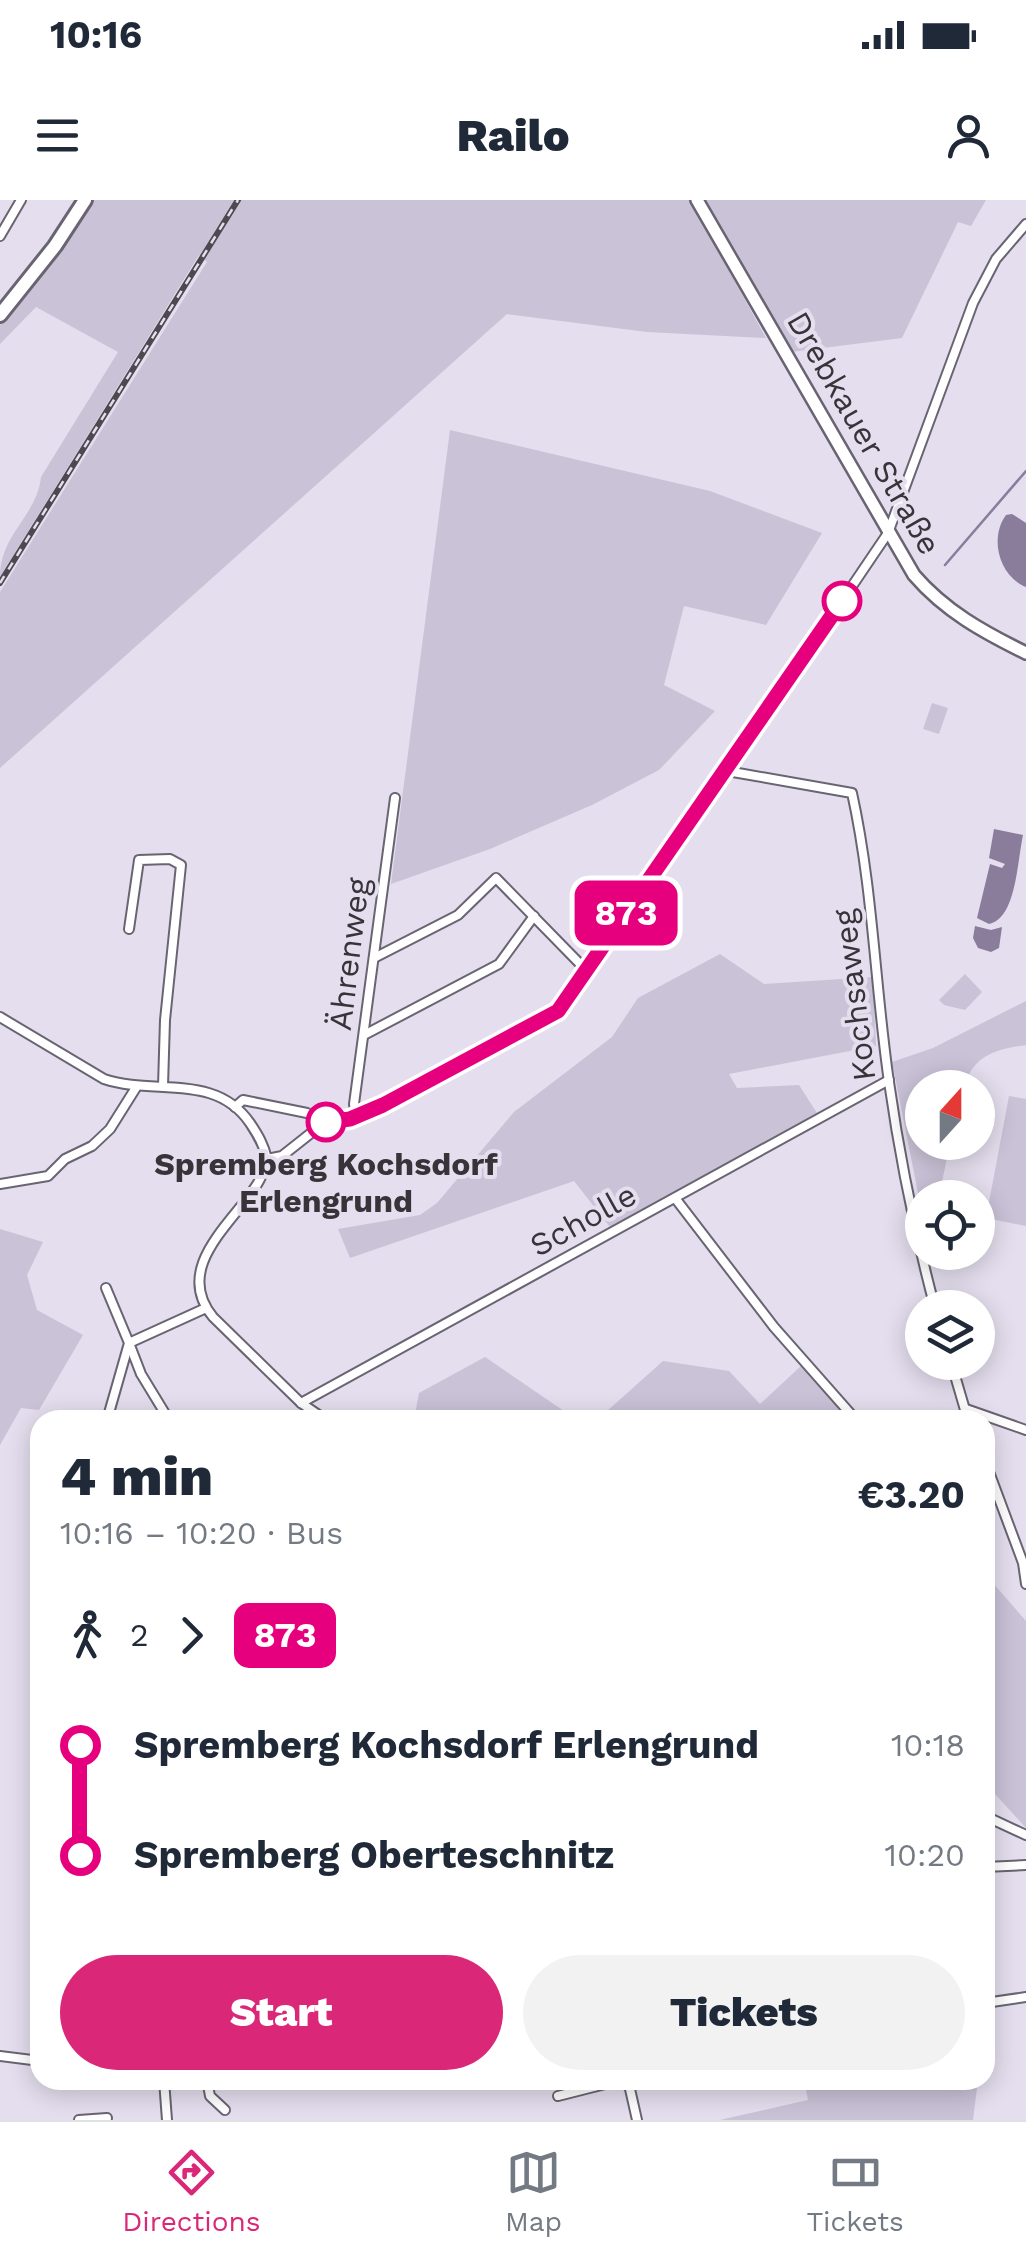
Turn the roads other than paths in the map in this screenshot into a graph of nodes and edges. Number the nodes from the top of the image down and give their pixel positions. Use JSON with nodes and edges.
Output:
{"nodes":[{"id":1,"x":21,"y":200,"type":"edge"},
{"id":2,"x":85,"y":200,"type":"edge"},
{"id":3,"x":697,"y":200,"type":"edge"},
{"id":4,"x":1026,"y":224,"type":"edge"},
{"id":5,"x":0,"y":236,"type":"edge"},
{"id":6,"x":0,"y":315,"type":"edge"},
{"id":7,"x":888,"y":533,"type":"junction"},
{"id":8,"x":1026,"y":652,"type":"edge"},
{"id":9,"x":727,"y":771,"type":"junction"},
{"id":10,"x":395,"y":798,"type":"dead end"},
{"id":11,"x":534,"y":916,"type":"junction"},
{"id":12,"x":128,"y":930,"type":"dead end"},
{"id":13,"x":374,"y":958,"type":"junction"},
{"id":14,"x":586,"y":970,"type":"junction"},
{"id":15,"x":0,"y":1017,"type":"edge"},
{"id":16,"x":364,"y":1035,"type":"junction"},
{"id":17,"x":889,"y":1080,"type":"junction"},
{"id":18,"x":137,"y":1086,"type":"junction"},
{"id":19,"x":163,"y":1086,"type":"junction"},
{"id":20,"x":236,"y":1107,"type":"junction"},
{"id":21,"x":307,"y":1113,"type":"dead end"},
{"id":22,"x":356,"y":1117,"type":"junction"},
{"id":23,"x":267,"y":1158,"type":"junction"},
{"id":24,"x":0,"y":1184,"type":"edge"},
{"id":25,"x":675,"y":1198,"type":"junction"},
{"id":26,"x":106,"y":1288,"type":"dead end"},
{"id":27,"x":930,"y":1290,"type":"edge"},
{"id":28,"x":206,"y":1308,"type":"junction"},
{"id":29,"x":128,"y":1344,"type":"junction"},
{"id":30,"x":956,"y":1380,"type":"edge"},
{"id":31,"x":301,"y":1403,"type":"junction"},
{"id":32,"x":966,"y":1409,"type":"joint"},
{"id":33,"x":110,"y":1410,"type":"edge"},
{"id":34,"x":163,"y":1410,"type":"edge"},
{"id":35,"x":311,"y":1410,"type":"edge"},
{"id":36,"x":847,"y":1410,"type":"edge"},
{"id":37,"x":969,"y":1410,"type":"edge"},
{"id":38,"x":995,"y":1419,"type":"edge"},
{"id":39,"x":1026,"y":1430,"type":"edge"},
{"id":40,"x":995,"y":1489,"type":"edge"},
{"id":41,"x":1026,"y":1584,"type":"edge"},
{"id":42,"x":995,"y":1821,"type":"edge"},
{"id":43,"x":1026,"y":1835,"type":"edge"},
{"id":44,"x":1026,"y":1865,"type":"edge"},
{"id":45,"x":995,"y":1867,"type":"edge"},
{"id":46,"x":1026,"y":1997,"type":"edge"},
{"id":47,"x":995,"y":2002,"type":"edge"},
{"id":48,"x":0,"y":2056,"type":"edge"},
{"id":49,"x":30,"y":2060,"type":"edge"},
{"id":50,"x":164,"y":2090,"type":"edge"},
{"id":51,"x":209,"y":2090,"type":"edge"},
{"id":52,"x":582,"y":2090,"type":"edge"},
{"id":53,"x":630,"y":2090,"type":"edge"},
{"id":54,"x":558,"y":2096,"type":"dead end"},
{"id":55,"x":226,"y":2110,"type":"dead end"},
{"id":56,"x":107,"y":2118,"type":"edge"},
{"id":57,"x":79,"y":2120,"type":"edge"},
{"id":58,"x":166,"y":2120,"type":"edge"},
{"id":59,"x":637,"y":2120,"type":"edge"}],
"edges":[{"from":1,"to":5,"type":"street"},
{"from":2,"to":6,"type":"main road"},
{"from":3,"to":7,"type":"street","name":"Drebkauer Straße"},
{"from":4,"to":7,"type":"street"},
{"from":7,"to":8,"type":"street","name":"Drebkauer Straße"},
{"from":7,"to":9,"type":"street"},
{"from":9,"to":14,"type":"street"},
{"from":9,"to":17,"type":"street","name":"Kochsaweg"},
{"from":10,"to":13,"type":"street","name":"Ährenweg"},
{"from":11,"to":13,"type":"street"},
{"from":11,"to":14,"type":"street"},
{"from":11,"to":16,"type":"street"},
{"from":12,"to":19,"type":"street"},
{"from":13,"to":16,"type":"street","name":"Ährenweg"},
{"from":14,"to":22,"type":"street"},
{"from":15,"to":18,"type":"street"},
{"from":16,"to":22,"type":"street","name":"Ährenweg"},
{"from":17,"to":25,"type":"street","name":"Scholle"},
{"from":17,"to":27,"type":"street","name":"Kochsaweg"},
{"from":18,"to":19,"type":"street"},
{"from":18,"to":24,"type":"street"},
{"from":19,"to":20,"type":"street"},
{"from":20,"to":21,"type":"street"},
{"from":20,"to":23,"type":"street"},
{"from":22,"to":23,"type":"street"},
{"from":23,"to":28,"type":"street"},
{"from":25,"to":31,"type":"street","name":"Scholle"},
{"from":25,"to":36,"type":"street"},
{"from":26,"to":29,"type":"street"},
{"from":28,"to":29,"type":"street"},
{"from":28,"to":31,"type":"street"},
{"from":29,"to":33,"type":"street"},
{"from":29,"to":34,"type":"street"},
{"from":30,"to":32,"type":"street"},
{"from":31,"to":35,"type":"street"},
{"from":32,"to":37,"type":"street"},
{"from":38,"to":39,"type":"street"},
{"from":40,"to":41,"type":"street"},
{"from":42,"to":43,"type":"street"},
{"from":44,"to":45,"type":"street"},
{"from":46,"to":47,"type":"street"},
{"from":48,"to":49,"type":"street"},
{"from":50,"to":58,"type":"street"},
{"from":51,"to":55,"type":"street"},
{"from":52,"to":54,"type":"street"},
{"from":53,"to":59,"type":"street"},
{"from":56,"to":57,"type":"street"}]}
